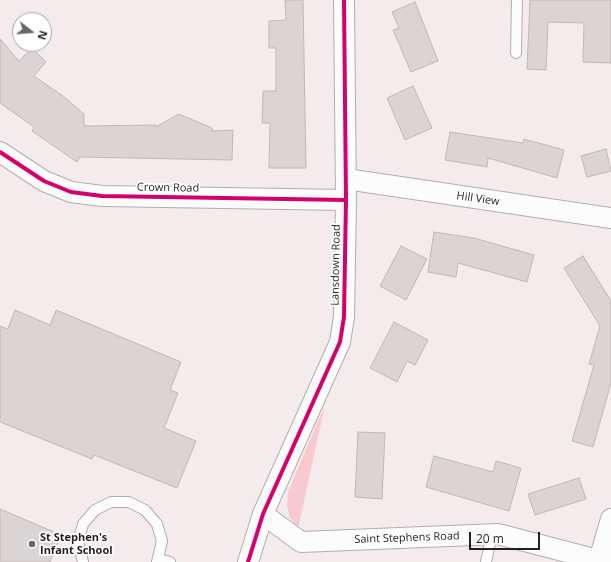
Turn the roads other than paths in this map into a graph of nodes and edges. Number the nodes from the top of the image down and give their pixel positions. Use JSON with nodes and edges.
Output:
{"nodes":[{"id":1,"x":344,"y":0,"type":"edge"},
{"id":2,"x":517,"y":0,"type":"edge"},
{"id":3,"x":516,"y":53,"type":"dead end"},
{"id":4,"x":0,"y":152,"type":"edge"},
{"id":5,"x":346,"y":179,"type":"junction"},
{"id":6,"x":346,"y":200,"type":"junction"},
{"id":7,"x":611,"y":218,"type":"edge"},
{"id":8,"x":263,"y":514,"type":"junction"},
{"id":9,"x":611,"y":519,"type":"edge"},
{"id":10,"x":492,"y":534,"type":"junction"},
{"id":11,"x":158,"y":560,"type":"edge"},
{"id":12,"x":602,"y":561,"type":"edge"},
{"id":13,"x":83,"y":562,"type":"edge"},
{"id":14,"x":170,"y":562,"type":"edge"},
{"id":15,"x":248,"y":562,"type":"edge"},
{"id":16,"x":486,"y":562,"type":"edge"}],
"edges":[{"from":1,"to":5,"type":"street","name":"Lansdown Road"},
{"from":2,"to":3,"type":"lane"},
{"from":4,"to":6,"type":"street","name":"Crown Road"},
{"from":5,"to":6,"type":"street","name":"Lansdown Road"},
{"from":5,"to":7,"type":"street","name":"Hill View"},
{"from":6,"to":8,"type":"street","name":"Lansdown Road"},
{"from":8,"to":10,"type":"street","name":"Saint Stephens Road"},
{"from":8,"to":15,"type":"street","name":"Lansdown Road"},
{"from":9,"to":12,"type":"street"},
{"from":10,"to":12,"type":"street","name":"Saint Stephens Road"},
{"from":10,"to":16,"type":"lane"},
{"from":11,"to":13,"type":"lane"},
{"from":11,"to":14,"type":"lane"}]}
